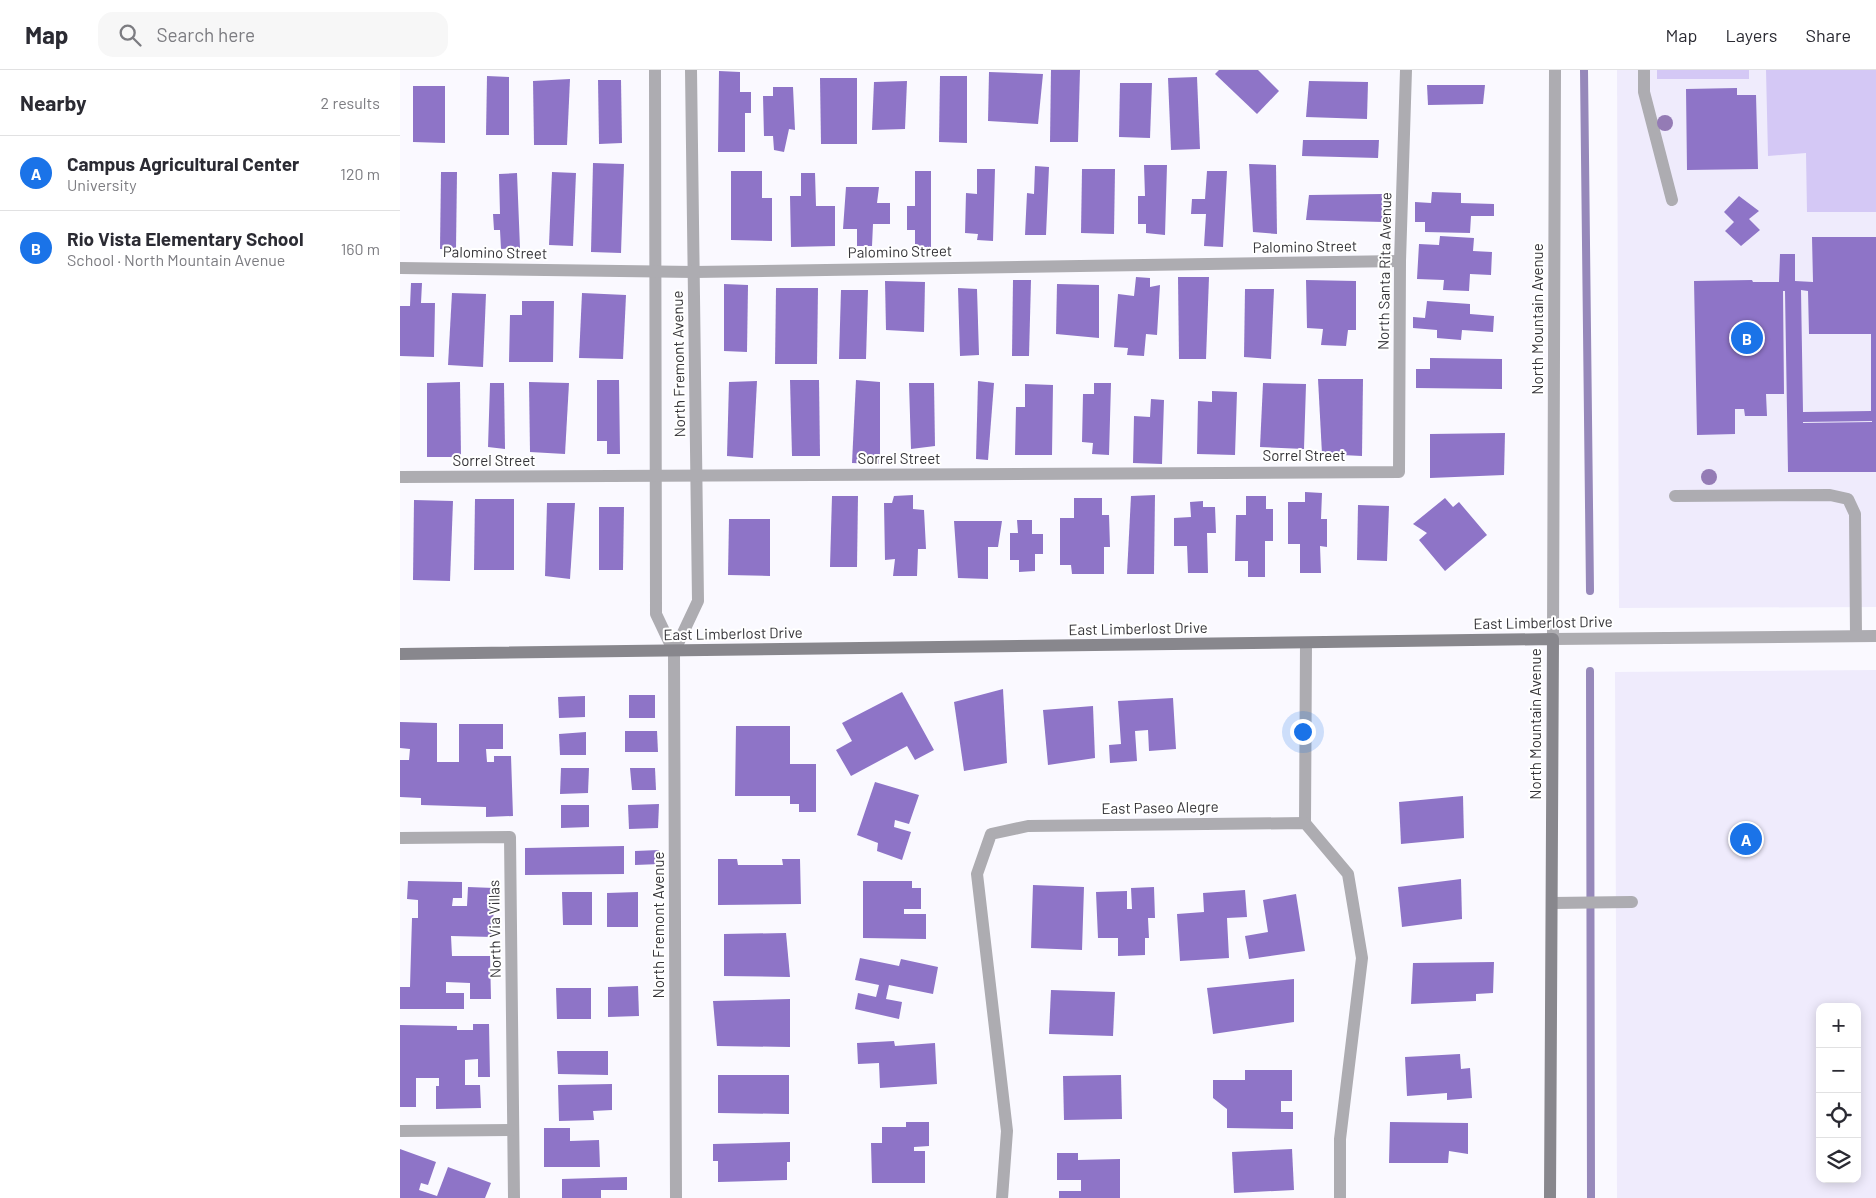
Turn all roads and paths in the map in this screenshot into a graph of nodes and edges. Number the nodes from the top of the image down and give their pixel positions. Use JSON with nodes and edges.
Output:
{"nodes":[{"id":1,"x":655,"y":70,"type":"edge"},
{"id":2,"x":691,"y":70,"type":"edge"},
{"id":3,"x":1406,"y":70,"type":"edge"},
{"id":4,"x":1555,"y":70,"type":"edge"},
{"id":5,"x":1644,"y":70,"type":"edge"},
{"id":6,"x":1672,"y":200,"type":"dead end"},
{"id":7,"x":1400,"y":262,"type":"junction"},
{"id":8,"x":400,"y":268,"type":"edge"},
{"id":9,"x":656,"y":271,"type":"junction"},
{"id":10,"x":694,"y":272,"type":"junction"},
{"id":11,"x":1399,"y":472,"type":"joint"},
{"id":12,"x":696,"y":476,"type":"junction"},
{"id":13,"x":400,"y":477,"type":"edge"},
{"id":14,"x":656,"y":477,"type":"junction"},
{"id":15,"x":1675,"y":496,"type":"dead end"},
{"id":16,"x":1856,"y":636,"type":"junction"},
{"id":17,"x":1876,"y":636,"type":"edge"},
{"id":18,"x":1553,"y":638,"type":"junction"},
{"id":19,"x":1306,"y":643,"type":"junction"},
{"id":20,"x":674,"y":652,"type":"junction"},
{"id":21,"x":400,"y":654,"type":"edge"},
{"id":22,"x":1305,"y":823,"type":"junction"},
{"id":23,"x":400,"y":838,"type":"edge"},
{"id":24,"x":1632,"y":902,"type":"dead end"},
{"id":25,"x":1552,"y":903,"type":"junction"},
{"id":26,"x":513,"y":1130,"type":"junction"},
{"id":27,"x":400,"y":1131,"type":"edge"},
{"id":28,"x":514,"y":1198,"type":"edge"},
{"id":29,"x":676,"y":1198,"type":"edge"},
{"id":30,"x":1002,"y":1198,"type":"edge"},
{"id":31,"x":1340,"y":1198,"type":"edge"},
{"id":32,"x":1550,"y":1198,"type":"edge"}],
"edges":[{"from":1,"to":9,"type":"street","name":"North Fremont Avenue"},
{"from":2,"to":10,"type":"street","name":"North Fremont Avenue"},
{"from":3,"to":7,"type":"street","name":"North Santa Rita Avenue"},
{"from":4,"to":18,"type":"street","name":"North Mountain Avenue"},
{"from":5,"to":6,"type":"street"},
{"from":7,"to":10,"type":"street","name":"Palomino Street"},
{"from":7,"to":11,"type":"street","name":"North Santa Rita Avenue"},
{"from":8,"to":9,"type":"street","name":"Palomino Street"},
{"from":9,"to":10,"type":"street","name":"Palomino Street"},
{"from":9,"to":14,"type":"street","name":"North Fremont Avenue"},
{"from":10,"to":12,"type":"street","name":"North Fremont Avenue"},
{"from":11,"to":12,"type":"street","name":"Sorrel Street"},
{"from":12,"to":14,"type":"street","name":"Sorrel Street"},
{"from":12,"to":20,"type":"street","name":"North Fremont Avenue"},
{"from":13,"to":14,"type":"street","name":"Sorrel Street"},
{"from":14,"to":20,"type":"street","name":"North Fremont Avenue"},
{"from":15,"to":16,"type":"street"},
{"from":16,"to":17,"type":"street","name":"East Limberlost Drive"},
{"from":16,"to":18,"type":"street","name":"East Limberlost Drive"},
{"from":18,"to":19,"type":"street","name":"East Limberlost Drive"},
{"from":18,"to":25,"type":"street","name":"North Mountain Avenue"},
{"from":19,"to":20,"type":"street","name":"East Limberlost Drive"},
{"from":19,"to":22,"type":"street"},
{"from":20,"to":21,"type":"street","name":"East Limberlost Drive"},
{"from":20,"to":29,"type":"street","name":"North Fremont Avenue"},
{"from":22,"to":30,"type":"street","name":"East Paseo Alegre"},
{"from":22,"to":31,"type":"street"},
{"from":23,"to":26,"type":"street","name":"North Via Villas"},
{"from":24,"to":25,"type":"street"},
{"from":25,"to":32,"type":"street","name":"North Mountain Avenue"},
{"from":26,"to":27,"type":"street"},
{"from":26,"to":28,"type":"street","name":"North Via Villas"}]}
